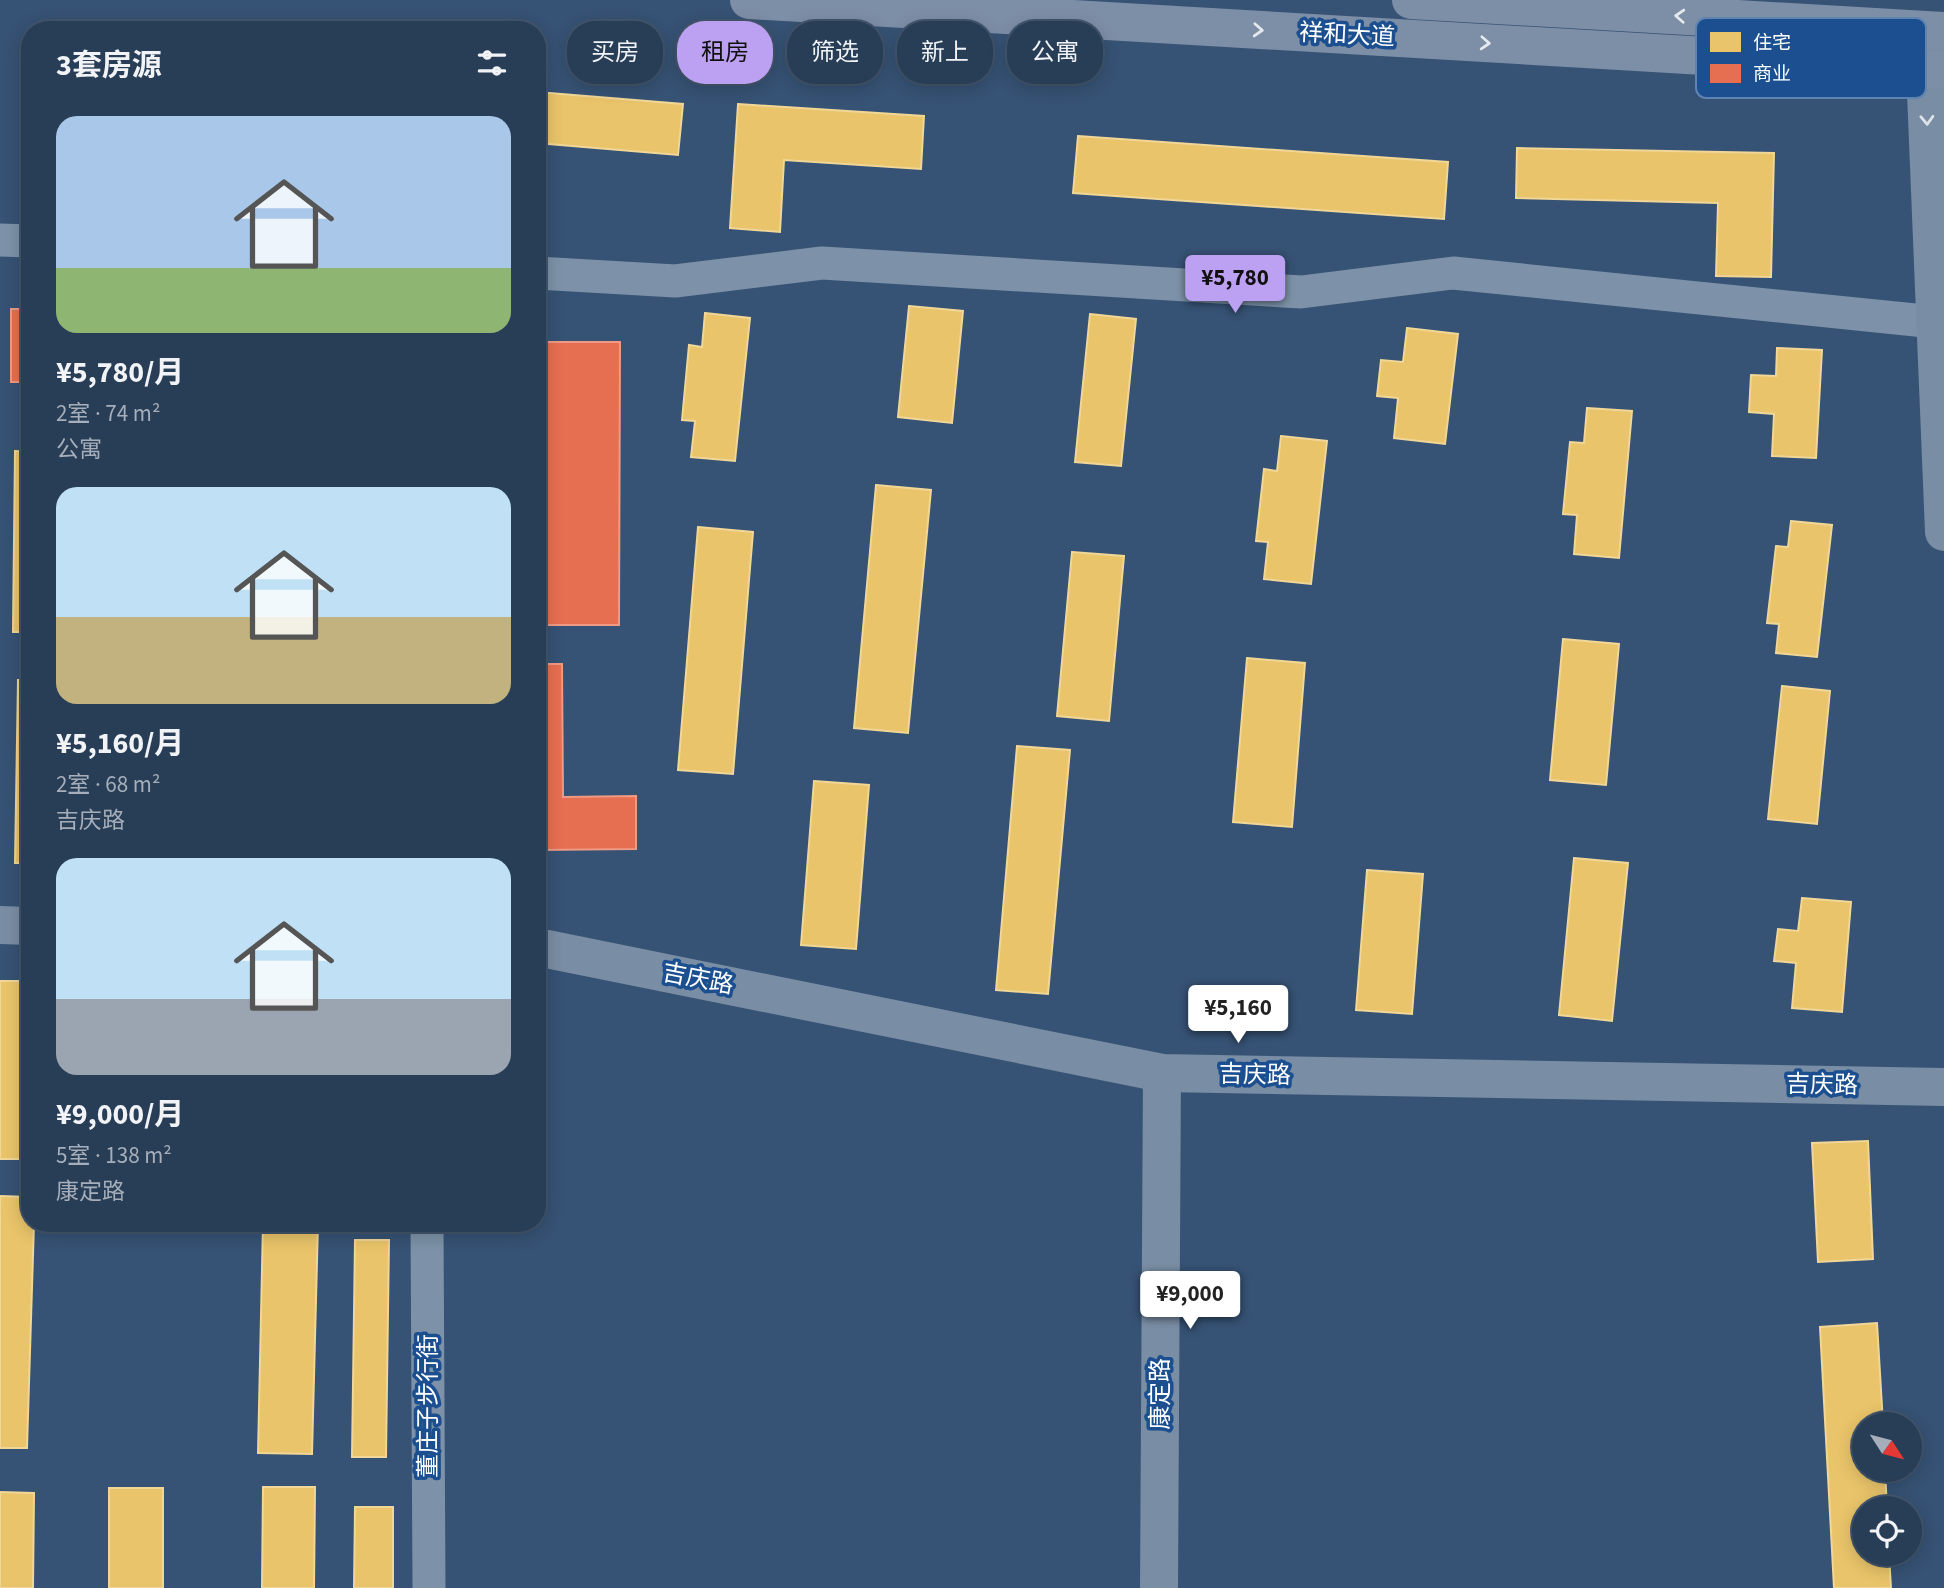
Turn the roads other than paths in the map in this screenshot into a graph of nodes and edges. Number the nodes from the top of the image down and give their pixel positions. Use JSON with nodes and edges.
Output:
{"nodes":[{"id":1,"x":750,"y":0,"type":"edge"},
{"id":2,"x":1410,"y":0,"type":"edge"},
{"id":3,"x":1710,"y":18,"type":"edge"},
{"id":4,"x":1926,"y":31,"type":"edge"},
{"id":5,"x":1944,"y":32,"type":"edge"},
{"id":6,"x":1696,"y":55,"type":"edge"},
{"id":7,"x":1934,"y":69,"type":"edge"},
{"id":8,"x":0,"y":240,"type":"edge"},
{"id":9,"x":21,"y":241,"type":"edge"},
{"id":10,"x":546,"y":273,"type":"edge"},
{"id":11,"x":1935,"y":322,"type":"junction"},
{"id":12,"x":1944,"y":532,"type":"edge"},
{"id":13,"x":0,"y":925,"type":"edge"},
{"id":14,"x":21,"y":926,"type":"edge"},
{"id":15,"x":546,"y":949,"type":"edge"},
{"id":16,"x":1162,"y":1073,"type":"junction"},
{"id":17,"x":1944,"y":1087,"type":"edge"},
{"id":18,"x":427,"y":1232,"type":"edge"},
{"id":19,"x":429,"y":1588,"type":"edge"},
{"id":20,"x":1159,"y":1588,"type":"edge"}],
"edges":[{"from":1,"to":6,"type":"main road","name":"祥和大道","one_way":true},
{"from":3,"to":2,"type":"main road","name":"祥和大道","one_way":true},
{"from":5,"to":4,"type":"main road","name":"祥和大道","one_way":true},
{"from":5,"to":7,"type":"street"},
{"from":7,"to":11,"type":"street","one_way":true},
{"from":8,"to":9,"type":"street"},
{"from":10,"to":11,"type":"street"},
{"from":11,"to":12,"type":"street"},
{"from":13,"to":14,"type":"street"},
{"from":15,"to":16,"type":"street","name":"吉庆路"},
{"from":16,"to":17,"type":"street","name":"吉庆路"},
{"from":16,"to":20,"type":"street","name":"康定路"},
{"from":18,"to":19,"type":"street","name":"董庄子步行街"}]}
